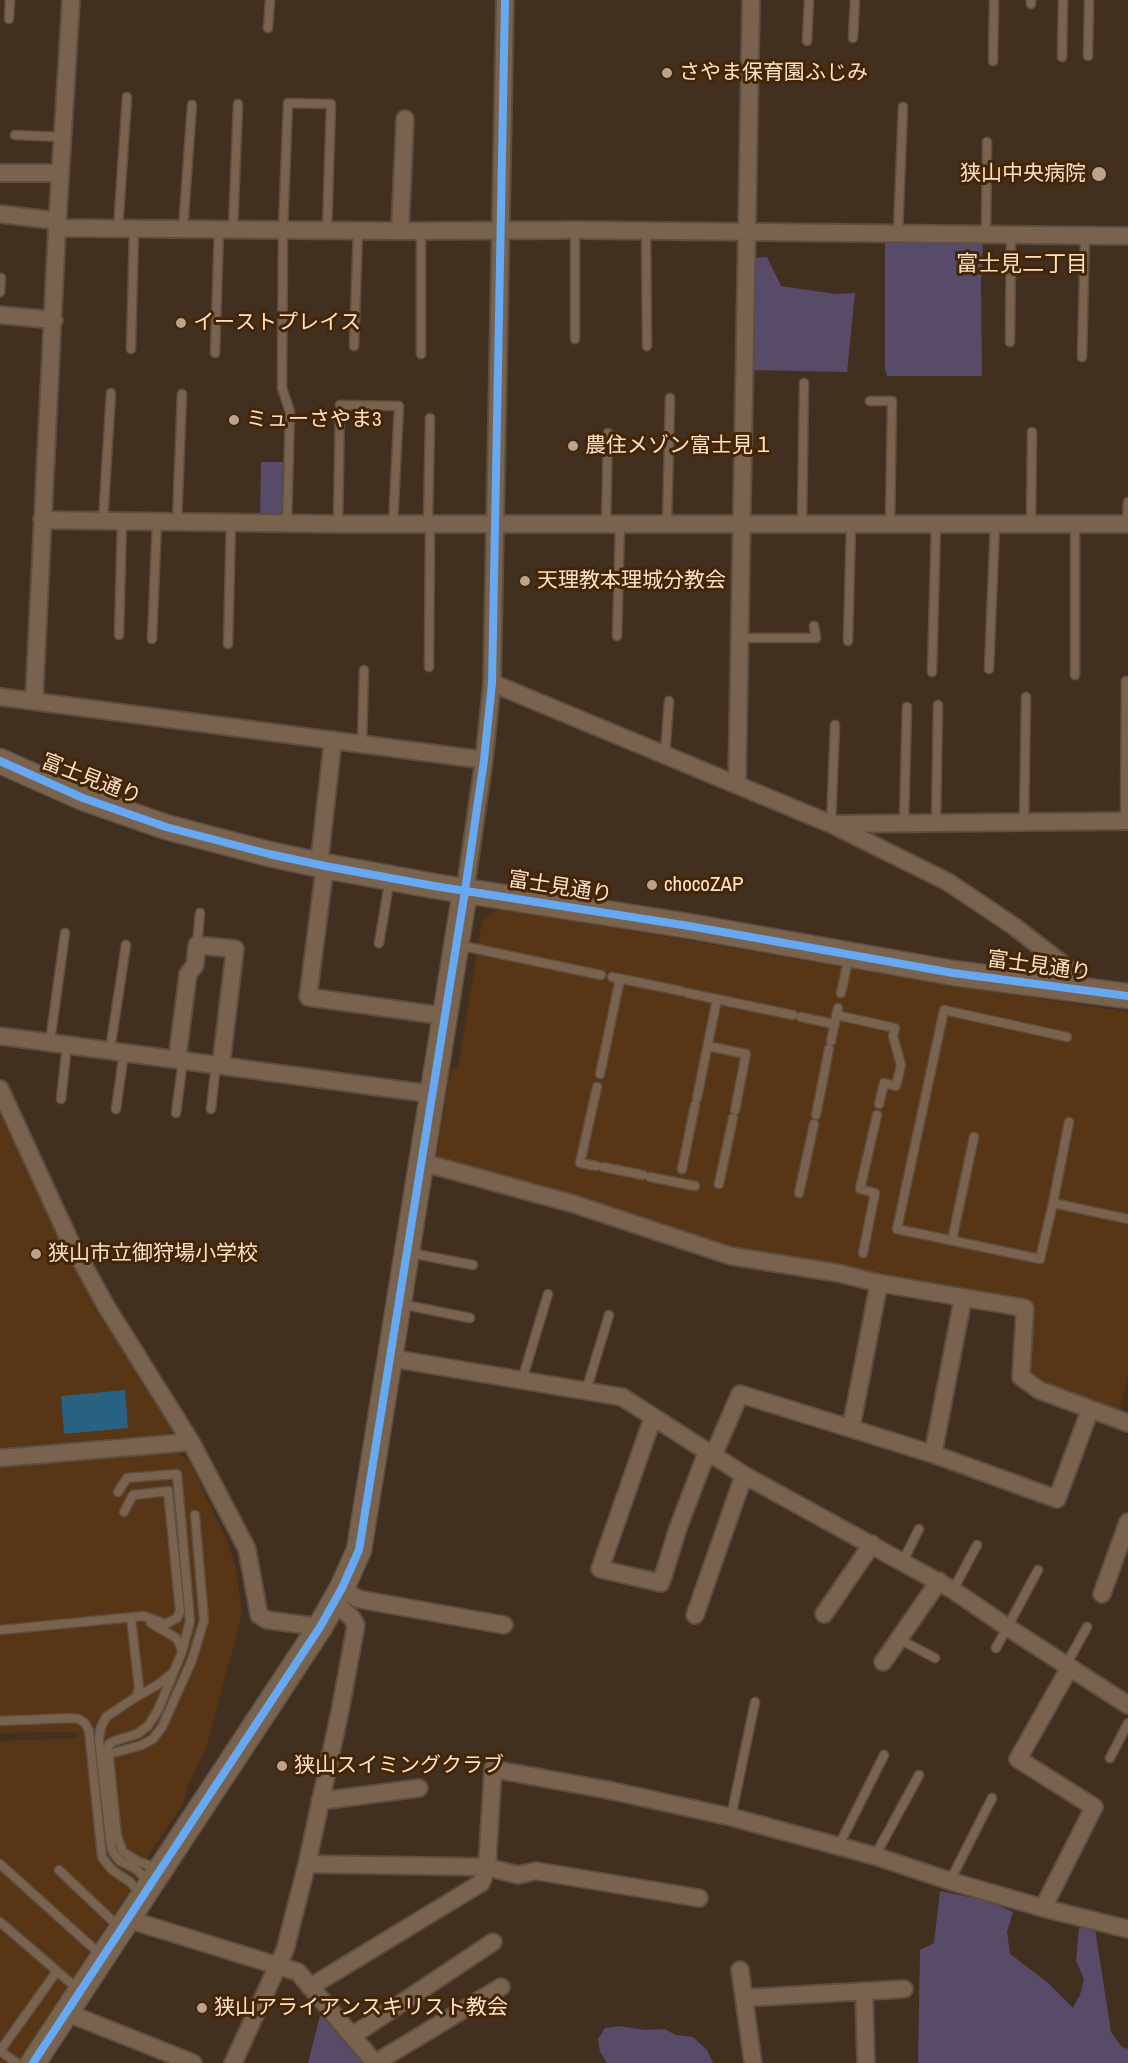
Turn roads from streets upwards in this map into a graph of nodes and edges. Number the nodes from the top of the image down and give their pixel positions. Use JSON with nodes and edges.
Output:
{"nodes":[{"id":1,"x":71,"y":0,"type":"edge"},
{"id":2,"x":505,"y":0,"type":"edge"},
{"id":3,"x":751,"y":0,"type":"edge"},
{"id":4,"x":405,"y":119,"type":"dead end"},
{"id":5,"x":0,"y":173,"type":"edge"},
{"id":6,"x":60,"y":173,"type":"junction"},
{"id":7,"x":0,"y":214,"type":"edge"},
{"id":8,"x":57,"y":224,"type":"junction"},
{"id":9,"x":400,"y":231,"type":"junction"},
{"id":10,"x":500,"y":231,"type":"junction"},
{"id":11,"x":747,"y":231,"type":"junction"},
{"id":12,"x":1128,"y":236,"type":"edge"},
{"id":13,"x":0,"y":315,"type":"edge"},
{"id":14,"x":54,"y":321,"type":"junction"},
{"id":15,"x":42,"y":520,"type":"junction"},
{"id":16,"x":495,"y":524,"type":"junction"},
{"id":17,"x":742,"y":524,"type":"junction"},
{"id":18,"x":1128,"y":524,"type":"edge"},
{"id":19,"x":492,"y":683,"type":"junction"},
{"id":20,"x":0,"y":697,"type":"edge"},
{"id":21,"x":34,"y":701,"type":"junction"},
{"id":22,"x":333,"y":740,"type":"junction"},
{"id":23,"x":484,"y":760,"type":"junction"},
{"id":24,"x":0,"y":762,"type":"edge"},
{"id":25,"x":737,"y":785,"type":"junction"},
{"id":26,"x":1127,"y":821,"type":"edge"},
{"id":27,"x":831,"y":824,"type":"junction"},
{"id":28,"x":322,"y":865,"type":"junction"},
{"id":29,"x":465,"y":891,"type":"junction"},
{"id":30,"x":1087,"y":992,"type":"junction"},
{"id":31,"x":1128,"y":996,"type":"edge"},
{"id":32,"x":444,"y":1016,"type":"junction"},
{"id":33,"x":0,"y":1036,"type":"edge"},
{"id":34,"x":180,"y":1060,"type":"junction"},
{"id":35,"x":219,"y":1065,"type":"junction"},
{"id":36,"x":0,"y":1089,"type":"edge"},
{"id":37,"x":431,"y":1094,"type":"junction"},
{"id":38,"x":4,"y":1106,"type":"edge"},
{"id":39,"x":421,"y":1162,"type":"junction"},
{"id":40,"x":879,"y":1283,"type":"junction"},
{"id":41,"x":963,"y":1298,"type":"junction"},
{"id":42,"x":390,"y":1358,"type":"junction"},
{"id":43,"x":1090,"y":1410,"type":"junction"},
{"id":44,"x":653,"y":1417,"type":"junction"},
{"id":45,"x":1128,"y":1423,"type":"edge"},
{"id":46,"x":851,"y":1428,"type":"junction"},
{"id":47,"x":190,"y":1442,"type":"junction"},
{"id":48,"x":710,"y":1454,"type":"junction"},
{"id":49,"x":933,"y":1454,"type":"junction"},
{"id":50,"x":0,"y":1458,"type":"edge"},
{"id":51,"x":744,"y":1475,"type":"junction"},
{"id":52,"x":1128,"y":1522,"type":"edge"},
{"id":53,"x":872,"y":1544,"type":"junction"},
{"id":54,"x":946,"y":1586,"type":"junction"},
{"id":55,"x":1102,"y":1594,"type":"dead end"},
{"id":56,"x":338,"y":1595,"type":"junction"},
{"id":57,"x":824,"y":1614,"type":"dead end"},
{"id":58,"x":695,"y":1615,"type":"dead end"},
{"id":59,"x":504,"y":1625,"type":"dead end"},
{"id":60,"x":320,"y":1627,"type":"junction"},
{"id":61,"x":883,"y":1662,"type":"dead end"},
{"id":62,"x":1068,"y":1666,"type":"junction"},
{"id":63,"x":1128,"y":1704,"type":"edge"},
{"id":64,"x":418,"y":1788,"type":"dead end"},
{"id":65,"x":321,"y":1801,"type":"junction"},
{"id":66,"x":307,"y":1864,"type":"junction"},
{"id":67,"x":487,"y":1867,"type":"junction"},
{"id":68,"x":699,"y":1898,"type":"dead end"},
{"id":69,"x":1043,"y":1908,"type":"junction"},
{"id":70,"x":134,"y":1909,"type":"junction"},
{"id":71,"x":1128,"y":1929,"type":"edge"},
{"id":72,"x":493,"y":1942,"type":"dead end"},
{"id":73,"x":277,"y":1966,"type":"junction"},
{"id":74,"x":740,"y":1970,"type":"dead end"},
{"id":75,"x":310,"y":1987,"type":"junction"},
{"id":76,"x":501,"y":1987,"type":"dead end"},
{"id":77,"x":904,"y":1989,"type":"dead end"},
{"id":78,"x":864,"y":1991,"type":"junction"},
{"id":79,"x":744,"y":1998,"type":"junction"},
{"id":80,"x":65,"y":2012,"type":"junction"},
{"id":81,"x":352,"y":2036,"type":"junction"},
{"id":82,"x":33,"y":2063,"type":"edge"},
{"id":83,"x":193,"y":2063,"type":"edge"},
{"id":84,"x":233,"y":2063,"type":"edge"},
{"id":85,"x":375,"y":2063,"type":"edge"},
{"id":86,"x":753,"y":2063,"type":"edge"},
{"id":87,"x":866,"y":2063,"type":"edge"}],
"edges":[{"from":1,"to":6,"type":"street"},
{"from":2,"to":10,"type":"street"},
{"from":3,"to":11,"type":"street"},
{"from":4,"to":9,"type":"street"},
{"from":5,"to":6,"type":"street"},
{"from":6,"to":8,"type":"street"},
{"from":7,"to":8,"type":"street"},
{"from":8,"to":9,"type":"street"},
{"from":8,"to":14,"type":"street"},
{"from":9,"to":10,"type":"street"},
{"from":10,"to":11,"type":"street"},
{"from":10,"to":16,"type":"street"},
{"from":11,"to":12,"type":"street"},
{"from":11,"to":17,"type":"street"},
{"from":13,"to":14,"type":"street"},
{"from":14,"to":15,"type":"street"},
{"from":15,"to":16,"type":"street"},
{"from":15,"to":21,"type":"street"},
{"from":16,"to":17,"type":"street"},
{"from":16,"to":19,"type":"street"},
{"from":17,"to":18,"type":"street"},
{"from":17,"to":25,"type":"street"},
{"from":19,"to":23,"type":"street"},
{"from":19,"to":25,"type":"street"},
{"from":20,"to":21,"type":"street"},
{"from":21,"to":22,"type":"street"},
{"from":22,"to":23,"type":"street"},
{"from":22,"to":28,"type":"street"},
{"from":23,"to":29,"type":"street"},
{"from":24,"to":28,"type":"street","name":"富士見通り"},
{"from":25,"to":27,"type":"street"},
{"from":26,"to":27,"type":"street"},
{"from":27,"to":30,"type":"street"},
{"from":28,"to":29,"type":"street","name":"富士見通り"},
{"from":28,"to":32,"type":"street"},
{"from":29,"to":30,"type":"street","name":"富士見通り"},
{"from":29,"to":32,"type":"street"},
{"from":30,"to":31,"type":"street","name":"富士見通り"},
{"from":32,"to":37,"type":"street"},
{"from":33,"to":34,"type":"street"},
{"from":34,"to":35,"type":"street"},
{"from":34,"to":35,"type":"street"},
{"from":35,"to":37,"type":"street"},
{"from":36,"to":38,"type":"street"},
{"from":37,"to":39,"type":"street"},
{"from":38,"to":47,"type":"street"},
{"from":39,"to":40,"type":"street"},
{"from":39,"to":42,"type":"street"},
{"from":40,"to":41,"type":"street"},
{"from":40,"to":46,"type":"street"},
{"from":41,"to":43,"type":"street"},
{"from":41,"to":49,"type":"street"},
{"from":42,"to":44,"type":"street"},
{"from":42,"to":56,"type":"street"},
{"from":43,"to":45,"type":"street"},
{"from":43,"to":49,"type":"street"},
{"from":44,"to":48,"type":"street"},
{"from":44,"to":48,"type":"street"},
{"from":46,"to":48,"type":"street"},
{"from":46,"to":49,"type":"street"},
{"from":47,"to":50,"type":"street"},
{"from":47,"to":60,"type":"street"},
{"from":48,"to":51,"type":"street"},
{"from":51,"to":53,"type":"street"},
{"from":51,"to":58,"type":"street"},
{"from":52,"to":55,"type":"street"},
{"from":53,"to":54,"type":"street"},
{"from":53,"to":57,"type":"street"},
{"from":54,"to":61,"type":"street"},
{"from":54,"to":62,"type":"street"},
{"from":56,"to":59,"type":"street"},
{"from":56,"to":60,"type":"street"},
{"from":56,"to":65,"type":"street"},
{"from":60,"to":70,"type":"street"},
{"from":62,"to":63,"type":"street"},
{"from":62,"to":69,"type":"street"},
{"from":64,"to":65,"type":"street"},
{"from":65,"to":66,"type":"street"},
{"from":66,"to":67,"type":"street"},
{"from":66,"to":73,"type":"street"},
{"from":67,"to":68,"type":"street"},
{"from":67,"to":69,"type":"street"},
{"from":67,"to":75,"type":"street"},
{"from":69,"to":71,"type":"street"},
{"from":70,"to":73,"type":"street"},
{"from":70,"to":80,"type":"street"},
{"from":72,"to":81,"type":"street"},
{"from":73,"to":75,"type":"street"},
{"from":73,"to":84,"type":"street"},
{"from":74,"to":79,"type":"street"},
{"from":75,"to":81,"type":"street"},
{"from":76,"to":85,"type":"street"},
{"from":77,"to":78,"type":"street"},
{"from":78,"to":79,"type":"street"},
{"from":78,"to":87,"type":"street"},
{"from":79,"to":86,"type":"street"},
{"from":80,"to":82,"type":"street"},
{"from":80,"to":83,"type":"street"},
{"from":81,"to":85,"type":"street"}]}
